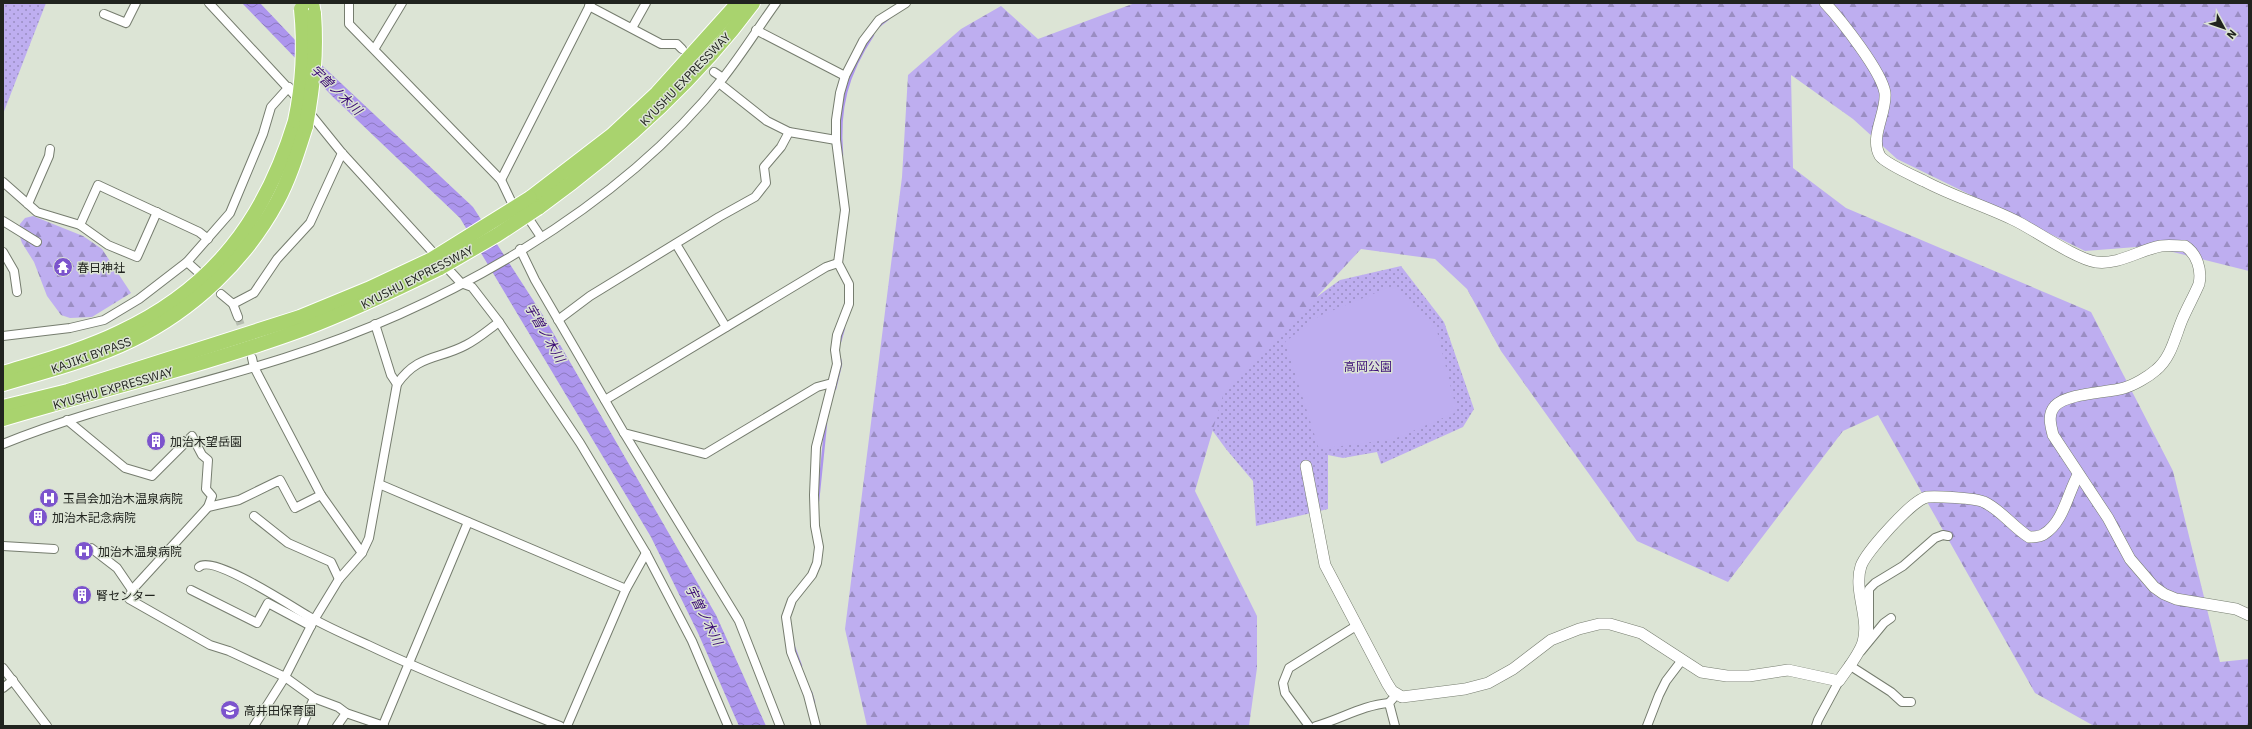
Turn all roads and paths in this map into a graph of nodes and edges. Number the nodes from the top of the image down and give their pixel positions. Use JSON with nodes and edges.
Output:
{"nodes":[{"id":1,"x":136,"y":3,"type":"edge"},
{"id":2,"x":209,"y":3,"type":"edge"},
{"id":3,"x":349,"y":3,"type":"edge"},
{"id":4,"x":402,"y":3,"type":"edge"},
{"id":5,"x":646,"y":3,"type":"edge"},
{"id":6,"x":738,"y":3,"type":"edge"},
{"id":7,"x":753,"y":3,"type":"edge"},
{"id":8,"x":776,"y":3,"type":"edge"},
{"id":9,"x":906,"y":3,"type":"edge"},
{"id":10,"x":1825,"y":3,"type":"edge"},
{"id":11,"x":590,"y":4,"type":"edge"},
{"id":12,"x":307,"y":7,"type":"edge"},
{"id":13,"x":104,"y":14,"type":"dead end"},
{"id":14,"x":632,"y":28,"type":"junction"},
{"id":15,"x":756,"y":30,"type":"junction"},
{"id":16,"x":375,"y":48,"type":"junction"},
{"id":17,"x":682,"y":49,"type":"dead end"},
{"id":18,"x":714,"y":72,"type":"dead end"},
{"id":19,"x":844,"y":76,"type":"junction"},
{"id":20,"x":721,"y":80,"type":"junction"},
{"id":21,"x":289,"y":87,"type":"junction"},
{"id":22,"x":301,"y":123,"type":"junction"},
{"id":23,"x":789,"y":132,"type":"junction"},
{"id":24,"x":836,"y":140,"type":"junction"},
{"id":25,"x":50,"y":149,"type":"dead end"},
{"id":26,"x":342,"y":153,"type":"junction"},
{"id":27,"x":500,"y":180,"type":"junction"},
{"id":28,"x":3,"y":182,"type":"edge"},
{"id":29,"x":534,"y":203,"type":"junction"},
{"id":30,"x":28,"y":204,"type":"junction"},
{"id":31,"x":157,"y":212,"type":"junction"},
{"id":32,"x":3,"y":221,"type":"edge"},
{"id":33,"x":80,"y":225,"type":"junction"},
{"id":34,"x":541,"y":237,"type":"junction"},
{"id":35,"x":208,"y":239,"type":"junction"},
{"id":36,"x":37,"y":242,"type":"dead end"},
{"id":37,"x":676,"y":244,"type":"junction"},
{"id":38,"x":518,"y":251,"type":"junction"},
{"id":39,"x":3,"y":252,"type":"edge"},
{"id":40,"x":187,"y":262,"type":"junction"},
{"id":41,"x":436,"y":263,"type":"junction"},
{"id":42,"x":838,"y":263,"type":"junction"},
{"id":43,"x":197,"y":271,"type":"dead end"},
{"id":44,"x":461,"y":283,"type":"junction"},
{"id":45,"x":17,"y":292,"type":"dead end"},
{"id":46,"x":221,"y":294,"type":"dead end"},
{"id":47,"x":233,"y":304,"type":"junction"},
{"id":48,"x":238,"y":317,"type":"tunnel mouth"},
{"id":49,"x":558,"y":320,"type":"junction"},
{"id":50,"x":499,"y":322,"type":"junction"},
{"id":51,"x":375,"y":324,"type":"junction"},
{"id":52,"x":726,"y":327,"type":"junction"},
{"id":53,"x":3,"y":336,"type":"edge"},
{"id":54,"x":252,"y":358,"type":"dead end"},
{"id":55,"x":254,"y":367,"type":"junction"},
{"id":56,"x":3,"y":373,"type":"edge"},
{"id":57,"x":832,"y":383,"type":"junction"},
{"id":58,"x":3,"y":384,"type":"edge"},
{"id":59,"x":397,"y":384,"type":"junction"},
{"id":60,"x":606,"y":400,"type":"junction"},
{"id":61,"x":3,"y":407,"type":"edge"},
{"id":62,"x":3,"y":420,"type":"edge"},
{"id":63,"x":67,"y":420,"type":"junction"},
{"id":64,"x":624,"y":433,"type":"junction"},
{"id":65,"x":3,"y":444,"type":"edge"},
{"id":66,"x":1306,"y":466,"type":"dead end"},
{"id":67,"x":2078,"y":475,"type":"junction"},
{"id":68,"x":379,"y":484,"type":"junction"},
{"id":69,"x":321,"y":495,"type":"junction"},
{"id":70,"x":208,"y":507,"type":"junction"},
{"id":71,"x":254,"y":516,"type":"dead end"},
{"id":72,"x":468,"y":522,"type":"junction"},
{"id":73,"x":1948,"y":536,"type":"dead end"},
{"id":74,"x":3,"y":546,"type":"edge"},
{"id":75,"x":91,"y":548,"type":"dead end"},
{"id":76,"x":54,"y":549,"type":"dead end"},
{"id":77,"x":362,"y":553,"type":"junction"},
{"id":78,"x":646,"y":553,"type":"junction"},
{"id":79,"x":198,"y":567,"type":"dead end"},
{"id":80,"x":339,"y":579,"type":"junction"},
{"id":81,"x":626,"y":589,"type":"junction"},
{"id":82,"x":132,"y":590,"type":"junction"},
{"id":83,"x":190,"y":590,"type":"dead end"},
{"id":84,"x":2249,"y":615,"type":"edge"},
{"id":85,"x":1891,"y":618,"type":"dead end"},
{"id":86,"x":312,"y":623,"type":"junction"},
{"id":87,"x":1356,"y":626,"type":"junction"},
{"id":88,"x":1863,"y":641,"type":"junction"},
{"id":89,"x":1682,"y":660,"type":"junction"},
{"id":90,"x":1852,"y":660,"type":"junction"},
{"id":91,"x":408,"y":664,"type":"junction"},
{"id":92,"x":3,"y":668,"type":"edge"},
{"id":93,"x":285,"y":678,"type":"junction"},
{"id":94,"x":13,"y":680,"type":"junction"},
{"id":95,"x":1839,"y":680,"type":"junction"},
{"id":96,"x":3,"y":688,"type":"edge"},
{"id":97,"x":314,"y":698,"type":"junction"},
{"id":98,"x":1393,"y":699,"type":"junction"},
{"id":99,"x":1911,"y":702,"type":"dead end"},
{"id":100,"x":346,"y":713,"type":"junction"},
{"id":101,"x":47,"y":726,"type":"edge"},
{"id":102,"x":254,"y":726,"type":"edge"},
{"id":103,"x":302,"y":726,"type":"edge"},
{"id":104,"x":337,"y":726,"type":"edge"},
{"id":105,"x":384,"y":726,"type":"edge"},
{"id":106,"x":560,"y":726,"type":"edge"},
{"id":107,"x":567,"y":726,"type":"edge"},
{"id":108,"x":728,"y":726,"type":"edge"},
{"id":109,"x":780,"y":726,"type":"edge"},
{"id":110,"x":816,"y":726,"type":"edge"},
{"id":111,"x":1309,"y":726,"type":"edge"},
{"id":112,"x":1316,"y":726,"type":"edge"},
{"id":113,"x":1395,"y":726,"type":"edge"},
{"id":114,"x":1647,"y":726,"type":"edge"},
{"id":115,"x":1816,"y":726,"type":"edge"}],
"edges":[{"from":1,"to":13,"type":"street"},
{"from":2,"to":21,"type":"street"},
{"from":3,"to":16,"type":"street"},
{"from":4,"to":16,"type":"street"},
{"from":5,"to":14,"type":"street"},
{"from":6,"to":29,"type":"highway","name":"KYUSHU EXPRESSWAY"},
{"from":7,"to":29,"type":"highway","name":"KYUSHU EXPRESSWAY"},
{"from":8,"to":15,"type":"street"},
{"from":9,"to":19,"type":"street"},
{"from":10,"to":67,"type":"street"},
{"from":11,"to":14,"type":"street"},
{"from":11,"to":27,"type":"street"},
{"from":12,"to":22,"type":"highway","name":"KAJIKI BYPASS","bridge":true},
{"from":14,"to":17,"type":"street"},
{"from":15,"to":19,"type":"street"},
{"from":15,"to":20,"type":"street"},
{"from":16,"to":27,"type":"street"},
{"from":18,"to":20,"type":"street"},
{"from":19,"to":24,"type":"street"},
{"from":20,"to":23,"type":"street"},
{"from":20,"to":34,"type":"street"},
{"from":21,"to":26,"type":"street"},
{"from":21,"to":35,"type":"street"},
{"from":22,"to":56,"type":"highway","name":"KAJIKI BYPASS"},
{"from":22,"to":58,"type":"highway","name":"KAJIKI BYPASS"},
{"from":23,"to":24,"type":"street"},
{"from":23,"to":37,"type":"street"},
{"from":24,"to":42,"type":"street"},
{"from":25,"to":30,"type":"street"},
{"from":26,"to":44,"type":"street"},
{"from":26,"to":47,"type":"street"},
{"from":27,"to":34,"type":"street"},
{"from":28,"to":30,"type":"street"},
{"from":29,"to":41,"type":"highway","name":"KYUSHU EXPRESSWAY","bridge":true},
{"from":30,"to":33,"type":"street"},
{"from":31,"to":33,"type":"street"},
{"from":31,"to":33,"type":"street"},
{"from":31,"to":35,"type":"street"},
{"from":32,"to":36,"type":"street"},
{"from":34,"to":38,"type":"street"},
{"from":35,"to":40,"type":"street"},
{"from":37,"to":49,"type":"street"},
{"from":37,"to":52,"type":"street"},
{"from":38,"to":44,"type":"street"},
{"from":38,"to":49,"type":"street"},
{"from":39,"to":45,"type":"street"},
{"from":40,"to":43,"type":"street"},
{"from":40,"to":53,"type":"street"},
{"from":41,"to":61,"type":"highway","name":"KYUSHU EXPRESSWAY"},
{"from":41,"to":62,"type":"highway","name":"KYUSHU EXPRESSWAY"},
{"from":42,"to":52,"type":"street"},
{"from":42,"to":57,"type":"street"},
{"from":44,"to":50,"type":"street"},
{"from":44,"to":51,"type":"street"},
{"from":46,"to":47,"type":"street"},
{"from":47,"to":48,"type":"street"},
{"from":49,"to":60,"type":"street"},
{"from":50,"to":59,"type":"street"},
{"from":50,"to":78,"type":"street"},
{"from":51,"to":55,"type":"street"},
{"from":51,"to":59,"type":"street"},
{"from":52,"to":60,"type":"street"},
{"from":54,"to":55,"type":"street"},
{"from":55,"to":63,"type":"street"},
{"from":55,"to":69,"type":"street"},
{"from":57,"to":64,"type":"street"},
{"from":57,"to":110,"type":"street"},
{"from":59,"to":68,"type":"street"},
{"from":60,"to":64,"type":"street"},
{"from":63,"to":65,"type":"street"},
{"from":63,"to":70,"type":"street"},
{"from":64,"to":109,"type":"street"},
{"from":66,"to":87,"type":"street"},
{"from":67,"to":84,"type":"street"},
{"from":67,"to":88,"type":"street"},
{"from":68,"to":72,"type":"street"},
{"from":68,"to":77,"type":"street"},
{"from":69,"to":70,"type":"street"},
{"from":69,"to":77,"type":"street"},
{"from":70,"to":82,"type":"street"},
{"from":71,"to":80,"type":"street"},
{"from":72,"to":81,"type":"street"},
{"from":72,"to":91,"type":"street"},
{"from":73,"to":88,"type":"street"},
{"from":74,"to":76,"type":"street"},
{"from":75,"to":82,"type":"street"},
{"from":77,"to":80,"type":"street"},
{"from":78,"to":81,"type":"street"},
{"from":78,"to":108,"type":"street"},
{"from":79,"to":86,"type":"street"},
{"from":80,"to":86,"type":"street"},
{"from":81,"to":107,"type":"street"},
{"from":82,"to":93,"type":"street"},
{"from":83,"to":86,"type":"street"},
{"from":85,"to":90,"type":"street"},
{"from":86,"to":91,"type":"street"},
{"from":86,"to":93,"type":"street"},
{"from":87,"to":98,"type":"street"},
{"from":87,"to":111,"type":"street"},
{"from":88,"to":90,"type":"street"},
{"from":89,"to":95,"type":"street"},
{"from":89,"to":98,"type":"street"},
{"from":89,"to":114,"type":"street"},
{"from":90,"to":95,"type":"street"},
{"from":90,"to":99,"type":"street"},
{"from":91,"to":105,"type":"street"},
{"from":91,"to":106,"type":"street"},
{"from":92,"to":94,"type":"street"},
{"from":93,"to":97,"type":"street"},
{"from":93,"to":102,"type":"street"},
{"from":94,"to":96,"type":"street"},
{"from":94,"to":101,"type":"street"},
{"from":95,"to":115,"type":"street"},
{"from":97,"to":100,"type":"street"},
{"from":97,"to":103,"type":"street"},
{"from":98,"to":112,"type":"street"},
{"from":98,"to":113,"type":"street"},
{"from":100,"to":104,"type":"street"},
{"from":100,"to":105,"type":"street"}]}
